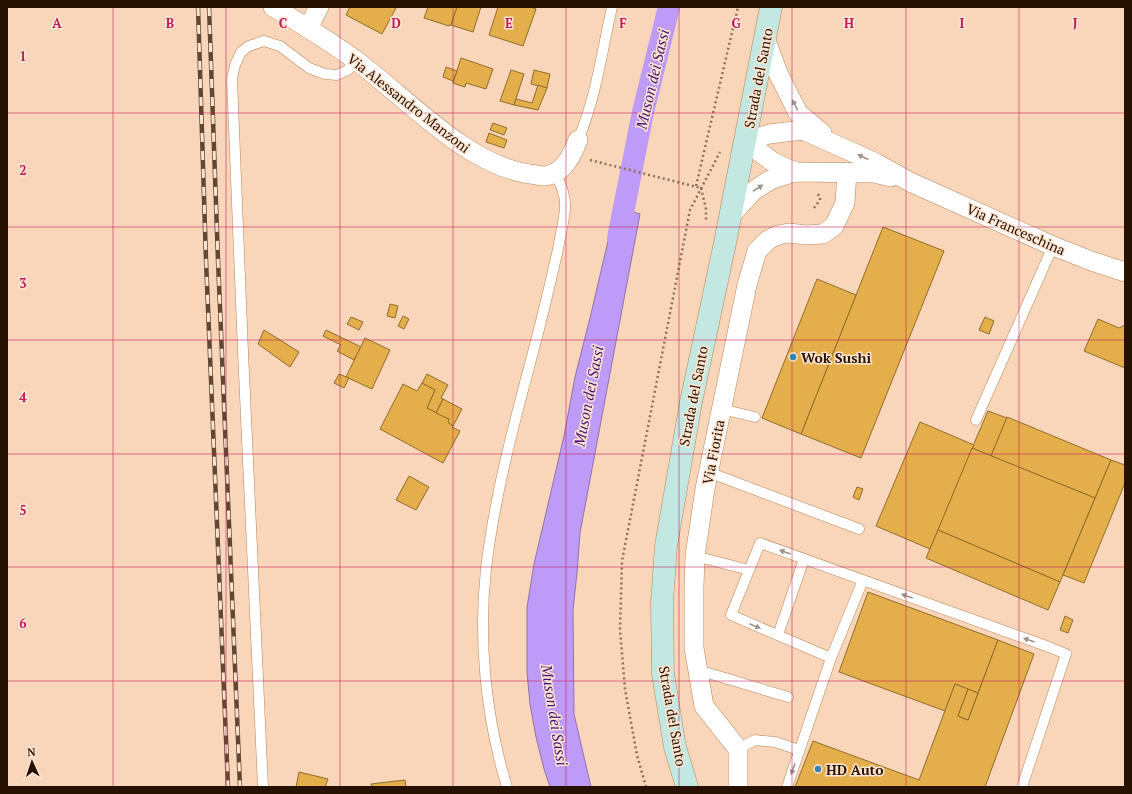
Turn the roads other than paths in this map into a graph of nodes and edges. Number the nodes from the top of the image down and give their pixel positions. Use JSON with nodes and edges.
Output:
{"nodes":[{"id":1,"x":273,"y":7,"type":"edge"},
{"id":2,"x":319,"y":7,"type":"edge"},
{"id":3,"x":612,"y":7,"type":"edge"},
{"id":4,"x":771,"y":7,"type":"edge"},
{"id":5,"x":308,"y":28,"type":"junction"},
{"id":6,"x":765,"y":38,"type":"junction"},
{"id":7,"x":354,"y":59,"type":"junction"},
{"id":8,"x":578,"y":140,"type":"joint"},
{"id":9,"x":746,"y":142,"type":"junction"},
{"id":10,"x":832,"y":142,"type":"junction"},
{"id":11,"x":795,"y":172,"type":"junction"},
{"id":12,"x":847,"y":172,"type":"junction"},
{"id":13,"x":555,"y":173,"type":"junction"},
{"id":14,"x":910,"y":182,"type":"junction"},
{"id":15,"x":731,"y":215,"type":"junction"},
{"id":16,"x":1053,"y":246,"type":"junction"},
{"id":17,"x":1125,"y":272,"type":"edge"},
{"id":18,"x":721,"y":409,"type":"junction"},
{"id":19,"x":755,"y":417,"type":"dead end"},
{"id":20,"x":976,"y":420,"type":"dead end"},
{"id":21,"x":708,"y":472,"type":"junction"},
{"id":22,"x":859,"y":529,"type":"dead end"},
{"id":23,"x":695,"y":556,"type":"junction"},
{"id":24,"x":804,"y":559,"type":"junction"},
{"id":25,"x":749,"y":570,"type":"junction"},
{"id":26,"x":862,"y":580,"type":"junction"},
{"id":27,"x":778,"y":635,"type":"junction"},
{"id":28,"x":831,"y":658,"type":"junction"},
{"id":29,"x":698,"y":670,"type":"junction"},
{"id":30,"x":788,"y":697,"type":"dead end"},
{"id":31,"x":738,"y":750,"type":"junction"},
{"id":32,"x":799,"y":750,"type":"junction"},
{"id":33,"x":263,"y":787,"type":"edge"},
{"id":34,"x":507,"y":787,"type":"edge"},
{"id":35,"x":687,"y":787,"type":"edge"},
{"id":36,"x":738,"y":787,"type":"edge"},
{"id":37,"x":787,"y":787,"type":"edge"},
{"id":38,"x":1022,"y":787,"type":"edge"}],
"edges":[{"from":1,"to":5,"type":"street","name":"Via Alessandro Manzoni"},
{"from":2,"to":5,"type":"street"},
{"from":3,"to":8,"type":"lane"},
{"from":4,"to":6,"type":"main road","name":"Strada del Santo"},
{"from":5,"to":7,"type":"street","name":"Via Alessandro Manzoni"},
{"from":6,"to":9,"type":"main road","name":"Strada del Santo"},
{"from":10,"to":6,"type":"street","name":"Via Franceschina","one_way":true},
{"from":7,"to":13,"type":"street","name":"Via Alessandro Manzoni"},
{"from":7,"to":33,"type":"lane"},
{"from":8,"to":13,"type":"street"},
{"from":9,"to":10,"type":"street","name":"Via Franceschina"},
{"from":9,"to":11,"type":"street","name":"Via Franceschina"},
{"from":9,"to":15,"type":"main road","name":"Strada del Santo"},
{"from":14,"to":10,"type":"street","name":"Via Franceschina","one_way":true},
{"from":11,"to":12,"type":"street","name":"Via Franceschina"},
{"from":15,"to":11,"type":"street","name":"Via Franceschina","one_way":true},
{"from":12,"to":14,"type":"street","name":"Via Franceschina"},
{"from":12,"to":18,"type":"street","name":"Via Fiorita"},
{"from":13,"to":34,"type":"lane"},
{"from":14,"to":16,"type":"street","name":"Via Franceschina"},
{"from":15,"to":35,"type":"main road","name":"Strada del Santo"},
{"from":16,"to":17,"type":"street","name":"Via Franceschina"},
{"from":16,"to":20,"type":"lane"},
{"from":18,"to":19,"type":"lane"},
{"from":18,"to":21,"type":"street","name":"Via Fiorita"},
{"from":21,"to":22,"type":"lane"},
{"from":21,"to":23,"type":"street","name":"Via Fiorita"},
{"from":23,"to":25,"type":"lane"},
{"from":23,"to":29,"type":"street","name":"Via Fiorita"},
{"from":24,"to":25,"type":"lane","one_way":true},
{"from":24,"to":26,"type":"lane"},
{"from":24,"to":27,"type":"lane"},
{"from":25,"to":27,"type":"lane","one_way":true},
{"from":26,"to":28,"type":"lane"},
{"from":38,"to":26,"type":"lane","one_way":true},
{"from":27,"to":28,"type":"lane"},
{"from":28,"to":32,"type":"lane"},
{"from":29,"to":30,"type":"lane"},
{"from":29,"to":31,"type":"street","name":"Via Fiorita"},
{"from":31,"to":32,"type":"lane"},
{"from":31,"to":36,"type":"street"},
{"from":32,"to":37,"type":"lane","one_way":true}]}
